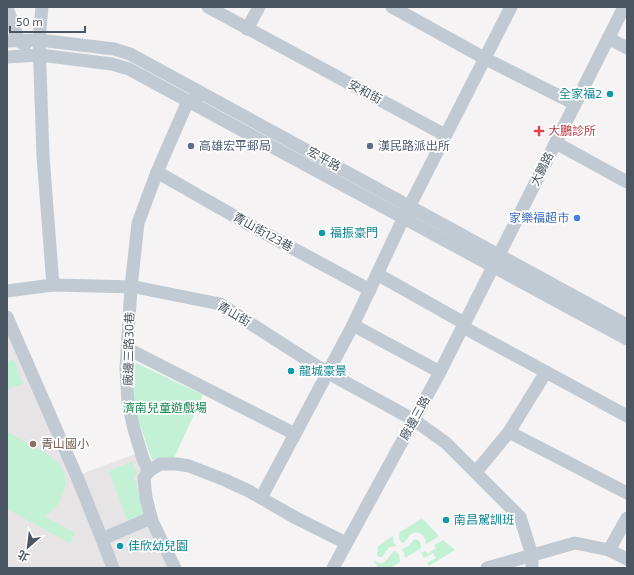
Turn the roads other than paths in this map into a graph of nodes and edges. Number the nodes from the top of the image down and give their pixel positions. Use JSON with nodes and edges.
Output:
{"nodes":[{"id":1,"x":42,"y":7,"type":"edge"},
{"id":2,"x":208,"y":7,"type":"edge"},
{"id":3,"x":258,"y":7,"type":"edge"},
{"id":4,"x":392,"y":7,"type":"edge"},
{"id":5,"x":511,"y":7,"type":"edge"},
{"id":6,"x":624,"y":7,"type":"edge"},
{"id":7,"x":7,"y":8,"type":"edge"},
{"id":8,"x":411,"y":11,"type":"edge"},
{"id":9,"x":247,"y":29,"type":"junction"},
{"id":10,"x":608,"y":38,"type":"junction"},
{"id":11,"x":39,"y":40,"type":"junction"},
{"id":12,"x":13,"y":41,"type":"edge"},
{"id":13,"x":627,"y":48,"type":"edge"},
{"id":14,"x":40,"y":55,"type":"junction"},
{"id":15,"x":7,"y":57,"type":"edge"},
{"id":16,"x":486,"y":58,"type":"junction"},
{"id":17,"x":211,"y":98,"type":"junction"},
{"id":18,"x":188,"y":101,"type":"junction"},
{"id":19,"x":575,"y":104,"type":"junction"},
{"id":20,"x":446,"y":135,"type":"junction"},
{"id":21,"x":556,"y":143,"type":"junction"},
{"id":22,"x":157,"y":172,"type":"junction"},
{"id":23,"x":627,"y":182,"type":"edge"},
{"id":24,"x":407,"y":212,"type":"junction"},
{"id":25,"x":496,"y":261,"type":"junction"},
{"id":26,"x":378,"y":274,"type":"junction"},
{"id":27,"x":52,"y":285,"type":"junction"},
{"id":28,"x":131,"y":287,"type":"junction"},
{"id":29,"x":370,"y":290,"type":"junction"},
{"id":30,"x":7,"y":291,"type":"edge"},
{"id":31,"x":7,"y":317,"type":"edge"},
{"id":32,"x":353,"y":325,"type":"junction"},
{"id":33,"x":464,"y":325,"type":"junction"},
{"id":34,"x":627,"y":325,"type":"edge"},
{"id":35,"x":627,"y":339,"type":"edge"},
{"id":36,"x":128,"y":349,"type":"junction"},
{"id":37,"x":328,"y":372,"type":"junction"},
{"id":38,"x":440,"y":372,"type":"junction"},
{"id":39,"x":546,"y":372,"type":"junction"},
{"id":40,"x":627,"y":416,"type":"edge"},
{"id":41,"x":414,"y":420,"type":"junction"},
{"id":42,"x":509,"y":432,"type":"junction"},
{"id":43,"x":295,"y":434,"type":"junction"},
{"id":44,"x":149,"y":471,"type":"junction"},
{"id":45,"x":476,"y":472,"type":"junction"},
{"id":46,"x":627,"y":493,"type":"edge"},
{"id":47,"x":261,"y":498,"type":"junction"},
{"id":48,"x":151,"y":518,"type":"junction"},
{"id":49,"x":627,"y":518,"type":"edge"},
{"id":50,"x":102,"y":539,"type":"junction"},
{"id":51,"x":346,"y":543,"type":"junction"},
{"id":52,"x":609,"y":550,"type":"junction"},
{"id":53,"x":627,"y":559,"type":"edge"},
{"id":54,"x":532,"y":562,"type":"edge"},
{"id":55,"x":113,"y":568,"type":"edge"},
{"id":56,"x":175,"y":568,"type":"edge"},
{"id":57,"x":333,"y":568,"type":"edge"},
{"id":58,"x":487,"y":568,"type":"edge"}],
"edges":[{"from":1,"to":11,"type":"street"},
{"from":2,"to":9,"type":"street","name":"安和街"},
{"from":3,"to":9,"type":"street"},
{"from":4,"to":8,"type":"street"},
{"from":5,"to":16,"type":"street"},
{"from":6,"to":10,"type":"street","name":"大鵬路"},
{"from":7,"to":12,"type":"street"},
{"from":8,"to":16,"type":"street"},
{"from":9,"to":20,"type":"street","name":"安和街"},
{"from":10,"to":13,"type":"street"},
{"from":10,"to":19,"type":"street","name":"大鵬路"},
{"from":11,"to":12,"type":"street","name":"宏平路"},
{"from":11,"to":14,"type":"street"},
{"from":11,"to":17,"type":"street","name":"宏平路"},
{"from":12,"to":14,"type":"street"},
{"from":14,"to":15,"type":"street","name":"宏平路"},
{"from":14,"to":18,"type":"street","name":"宏平路"},
{"from":14,"to":27,"type":"street"},
{"from":16,"to":19,"type":"street"},
{"from":16,"to":20,"type":"street"},
{"from":17,"to":18,"type":"street"},
{"from":17,"to":24,"type":"street","name":"宏平路"},
{"from":18,"to":22,"type":"street","name":"廠邊三路30巷"},
{"from":18,"to":24,"type":"street","name":"宏平路"},
{"from":19,"to":21,"type":"street","name":"大鵬路"},
{"from":20,"to":24,"type":"street"},
{"from":21,"to":23,"type":"street"},
{"from":21,"to":25,"type":"street","name":"大鵬路"},
{"from":22,"to":28,"type":"street","name":"廠邊三路30巷"},
{"from":22,"to":29,"type":"street","name":"青山街123巷"},
{"from":24,"to":25,"type":"street","name":"宏平路"},
{"from":24,"to":26,"type":"street"},
{"from":25,"to":33,"type":"street","name":"廠邊三路"},
{"from":25,"to":34,"type":"street","name":"宏平路"},
{"from":25,"to":35,"type":"street","name":"宏平路"},
{"from":26,"to":29,"type":"street"},
{"from":26,"to":33,"type":"street"},
{"from":27,"to":28,"type":"street","name":"青山街"},
{"from":27,"to":30,"type":"street","name":"青山街"},
{"from":28,"to":36,"type":"street","name":"廠邊三路30巷"},
{"from":28,"to":37,"type":"street","name":"青山街"},
{"from":29,"to":32,"type":"street"},
{"from":31,"to":50,"type":"street"},
{"from":32,"to":37,"type":"street"},
{"from":32,"to":38,"type":"street"},
{"from":33,"to":38,"type":"street","name":"廠邊三路"},
{"from":33,"to":39,"type":"street"},
{"from":36,"to":43,"type":"street"},
{"from":36,"to":44,"type":"street","name":"廠邊三路30巷"},
{"from":37,"to":41,"type":"street","name":"青山街"},
{"from":37,"to":43,"type":"street"},
{"from":38,"to":41,"type":"street","name":"廠邊三路"},
{"from":39,"to":40,"type":"street"},
{"from":39,"to":42,"type":"street"},
{"from":41,"to":45,"type":"street","name":"青山街"},
{"from":41,"to":51,"type":"street","name":"廠邊三路"},
{"from":42,"to":45,"type":"street"},
{"from":42,"to":46,"type":"street"},
{"from":43,"to":47,"type":"street"},
{"from":44,"to":47,"type":"street"},
{"from":44,"to":48,"type":"street"},
{"from":45,"to":54,"type":"street","name":"青山街"},
{"from":47,"to":51,"type":"street"},
{"from":48,"to":50,"type":"street"},
{"from":48,"to":56,"type":"street"},
{"from":49,"to":52,"type":"street"},
{"from":50,"to":55,"type":"street"},
{"from":51,"to":57,"type":"street","name":"廠邊三路"},
{"from":52,"to":53,"type":"street"},
{"from":52,"to":54,"type":"street"},
{"from":54,"to":58,"type":"street"}]}
